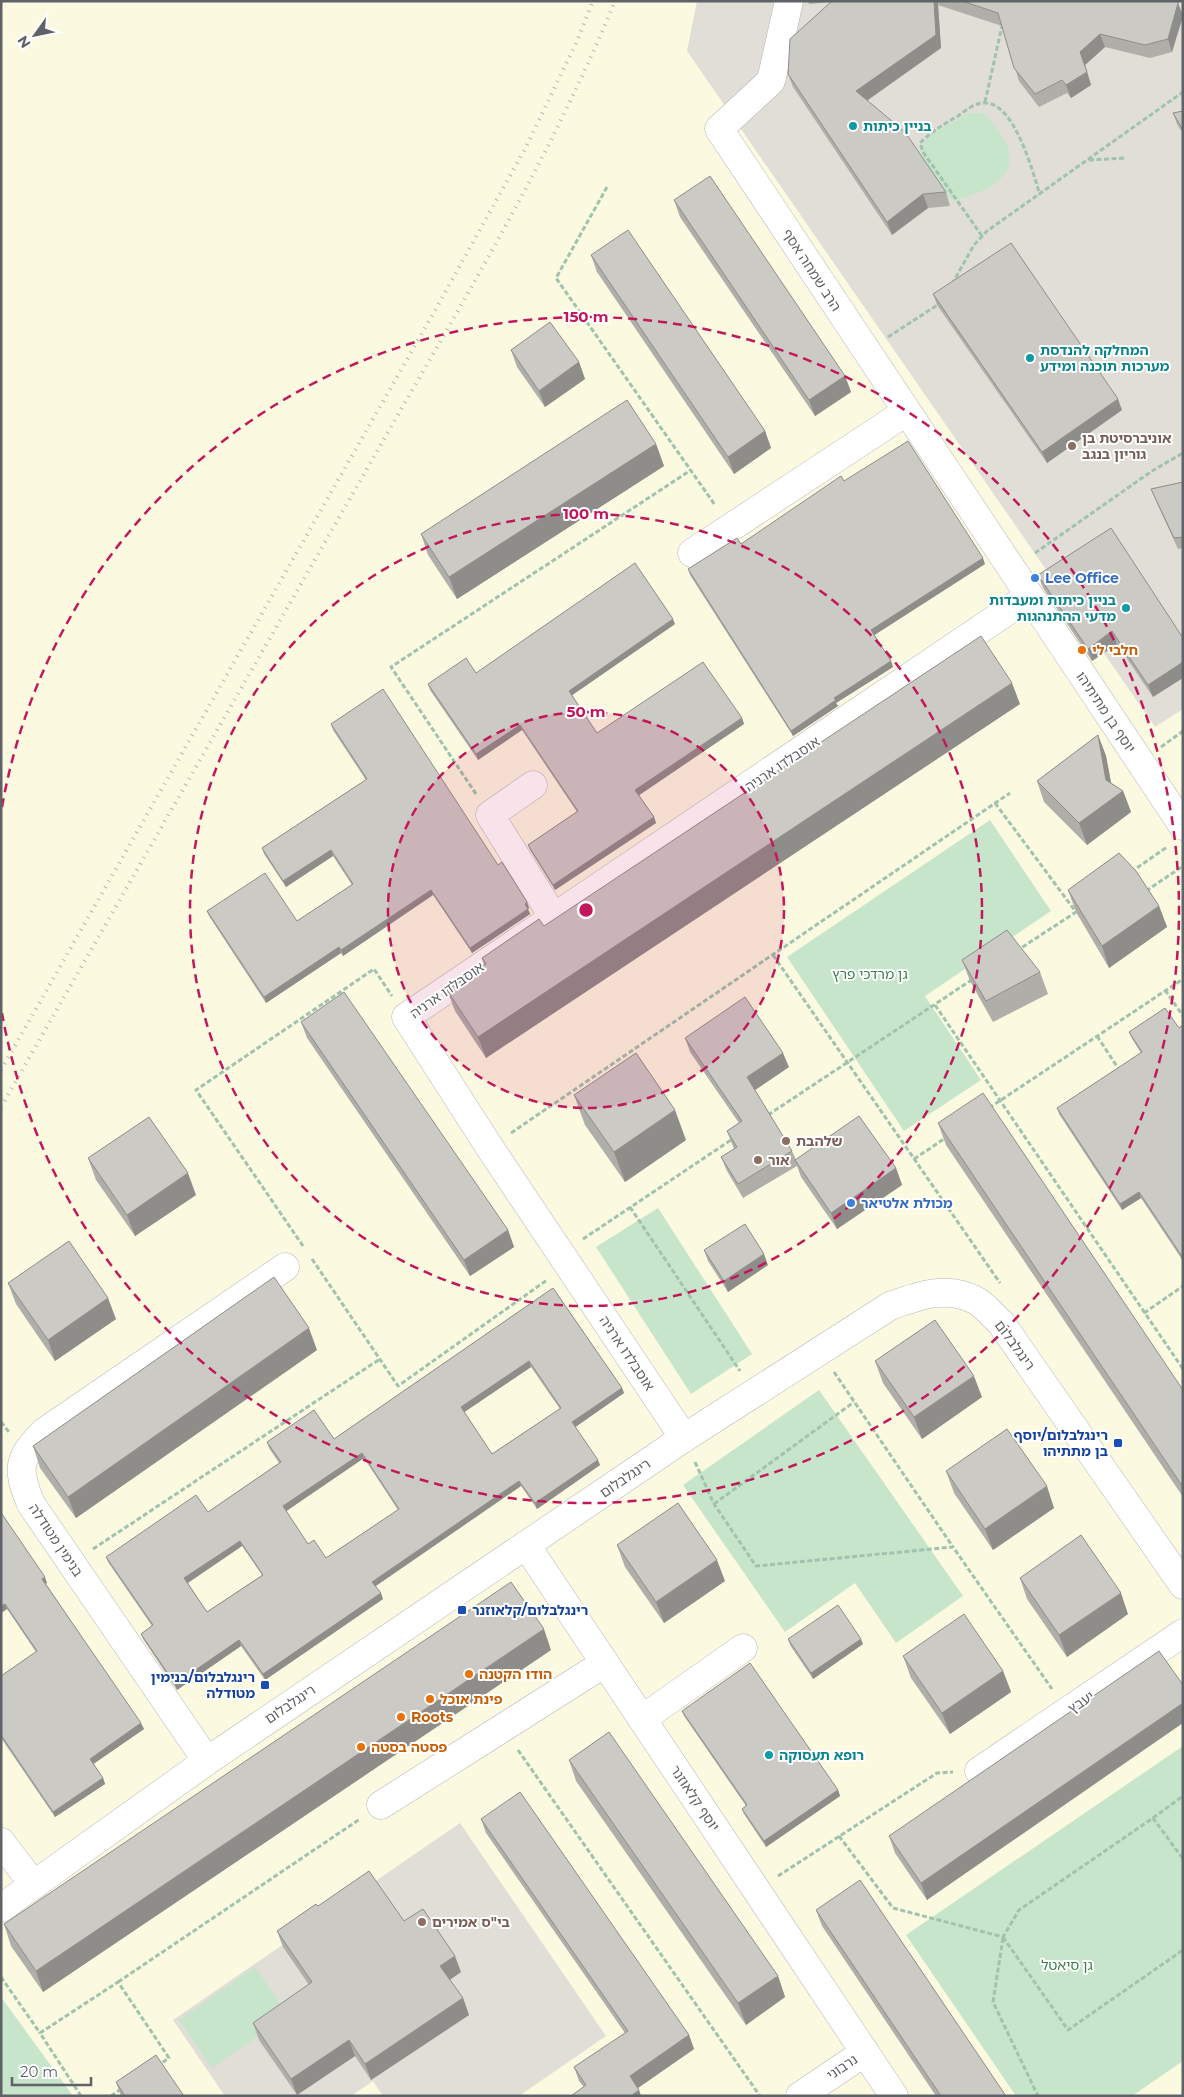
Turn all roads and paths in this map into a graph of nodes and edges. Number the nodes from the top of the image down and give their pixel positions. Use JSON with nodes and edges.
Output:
{"nodes":[{"id":1,"x":789,"y":1,"type":"edge"},
{"id":2,"x":1002,"y":26,"type":"edge"},
{"id":3,"x":1183,"y":92,"type":"edge"},
{"id":4,"x":985,"y":102,"type":"junction"},
{"id":5,"x":1126,"y":158,"type":"dead end"},
{"id":6,"x":1089,"y":160,"type":"junction"},
{"id":7,"x":607,"y":187,"type":"dead end"},
{"id":8,"x":1040,"y":195,"type":"junction"},
{"id":9,"x":982,"y":236,"type":"junction"},
{"id":10,"x":951,"y":287,"type":"edge"},
{"id":11,"x":943,"y":300,"type":"edge"},
{"id":12,"x":866,"y":352,"type":"junction"},
{"id":13,"x":906,"y":412,"type":"junction"},
{"id":14,"x":1183,"y":453,"type":"edge"},
{"id":15,"x":691,"y":470,"type":"junction"},
{"id":16,"x":730,"y":527,"type":"junction"},
{"id":17,"x":692,"y":553,"type":"dead end"},
{"id":18,"x":1035,"y":553,"type":"dead end"},
{"id":19,"x":1028,"y":597,"type":"junction"},
{"id":20,"x":1183,"y":731,"type":"edge"},
{"id":21,"x":1158,"y":748,"type":"dead end"},
{"id":22,"x":533,"y":785,"type":"dead end"},
{"id":23,"x":1010,"y":793,"type":"dead end"},
{"id":24,"x":995,"y":803,"type":"junction"},
{"id":25,"x":490,"y":815,"type":"junction"},
{"id":26,"x":1179,"y":834,"type":"edge"},
{"id":27,"x":1183,"y":866,"type":"edge"},
{"id":28,"x":1127,"y":875,"type":"edge"},
{"id":29,"x":1144,"y":893,"type":"edge"},
{"id":30,"x":1083,"y":906,"type":"edge"},
{"id":31,"x":1076,"y":912,"type":"junction"},
{"id":32,"x":554,"y":918,"type":"junction"},
{"id":33,"x":1015,"y":952,"type":"edge"},
{"id":34,"x":773,"y":955,"type":"junction"},
{"id":35,"x":978,"y":976,"type":"edge"},
{"id":36,"x":1183,"y":978,"type":"edge"},
{"id":37,"x":386,"y":987,"type":"dead end"},
{"id":38,"x":1165,"y":990,"type":"junction"},
{"id":39,"x":935,"y":1005,"type":"junction"},
{"id":40,"x":1183,"y":1016,"type":"edge"},
{"id":41,"x":1097,"y":1036,"type":"junction"},
{"id":42,"x":847,"y":1062,"type":"junction"},
{"id":43,"x":1122,"y":1074,"type":"edge"},
{"id":44,"x":1000,"y":1101,"type":"junction"},
{"id":45,"x":984,"y":1112,"type":"edge"},
{"id":46,"x":767,"y":1116,"type":"edge"},
{"id":47,"x":953,"y":1133,"type":"edge"},
{"id":48,"x":734,"y":1138,"type":"edge"},
{"id":49,"x":490,"y":1148,"type":"junction"},
{"id":50,"x":914,"y":1159,"type":"junction"},
{"id":51,"x":630,"y":1207,"type":"junction"},
{"id":52,"x":564,"y":1259,"type":"junction"},
{"id":53,"x":285,"y":1267,"type":"dead end"},
{"id":54,"x":1183,"y":1286,"type":"edge"},
{"id":55,"x":1005,"y":1289,"type":"dead end"},
{"id":56,"x":1144,"y":1312,"type":"junction"},
{"id":57,"x":819,"y":1351,"type":"junction"},
{"id":58,"x":380,"y":1359,"type":"junction"},
{"id":59,"x":1183,"y":1369,"type":"edge"},
{"id":60,"x":755,"y":1392,"type":"junction"},
{"id":61,"x":854,"y":1402,"type":"junction"},
{"id":62,"x":684,"y":1438,"type":"junction"},
{"id":63,"x":714,"y":1504,"type":"junction"},
{"id":64,"x":526,"y":1545,"type":"junction"},
{"id":65,"x":953,"y":1547,"type":"junction"},
{"id":66,"x":72,"y":1564,"type":"junction"},
{"id":67,"x":1183,"y":1585,"type":"edge"},
{"id":68,"x":1183,"y":1633,"type":"edge"},
{"id":69,"x":744,"y":1648,"type":"dead end"},
{"id":70,"x":605,"y":1663,"type":"junction"},
{"id":71,"x":1067,"y":1711,"type":"junction"},
{"id":72,"x":642,"y":1718,"type":"junction"},
{"id":73,"x":503,"y":1728,"type":"junction"},
{"id":74,"x":207,"y":1761,"type":"junction"},
{"id":75,"x":979,"y":1771,"type":"joint"},
{"id":76,"x":1183,"y":1796,"type":"edge"},
{"id":77,"x":382,"y":1805,"type":"joint"},
{"id":78,"x":1153,"y":1818,"type":"junction"},
{"id":79,"x":839,"y":1836,"type":"junction"},
{"id":80,"x":1,"y":1842,"type":"edge"},
{"id":81,"x":1183,"y":1859,"type":"edge"},
{"id":82,"x":34,"y":1885,"type":"junction"},
{"id":83,"x":757,"y":1890,"type":"junction"},
{"id":84,"x":1,"y":1908,"type":"edge"},
{"id":85,"x":1003,"y":1937,"type":"junction"},
{"id":86,"x":1183,"y":1950,"type":"edge"},
{"id":87,"x":1,"y":1977,"type":"edge"},
{"id":88,"x":118,"y":1982,"type":"junction"},
{"id":89,"x":40,"y":2033,"type":"junction"},
{"id":90,"x":865,"y":2052,"type":"junction"},
{"id":91,"x":152,"y":2069,"type":"edge"},
{"id":92,"x":127,"y":2085,"type":"edge"},
{"id":93,"x":82,"y":2096,"type":"edge"},
{"id":94,"x":111,"y":2096,"type":"edge"},
{"id":95,"x":760,"y":2096,"type":"edge"},
{"id":96,"x":800,"y":2096,"type":"edge"},
{"id":97,"x":894,"y":2096,"type":"edge"},
{"id":98,"x":1038,"y":2096,"type":"edge"}],
"edges":[{"from":1,"to":12,"type":"street","name":"הרב שמחה אסף"},
{"from":2,"to":4,"type":"path"},
{"from":3,"to":6,"type":"path"},
{"from":4,"to":8,"type":"path"},
{"from":4,"to":9,"type":"path"},
{"from":5,"to":6,"type":"path"},
{"from":6,"to":8,"type":"path"},
{"from":7,"to":15,"type":"path"},
{"from":8,"to":9,"type":"path"},
{"from":9,"to":10,"type":"path"},
{"from":11,"to":12,"type":"path"},
{"from":12,"to":13,"type":"street","name":"הרב שמחה אסף"},
{"from":13,"to":16,"type":"street"},
{"from":13,"to":19,"type":"street","name":"הרב שמחה אסף"},
{"from":14,"to":18,"type":"path"},
{"from":15,"to":16,"type":"path"},
{"from":15,"to":25,"type":"path"},
{"from":16,"to":17,"type":"street"},
{"from":19,"to":26,"type":"street","name":"יוסף בן מתיתיהו"},
{"from":19,"to":32,"type":"street","name":"אוסבלדו ארניה"},
{"from":20,"to":21,"type":"path"},
{"from":22,"to":25,"type":"street"},
{"from":23,"to":24,"type":"path"},
{"from":24,"to":31,"type":"path"},
{"from":24,"to":34,"type":"path"},
{"from":25,"to":32,"type":"street"},
{"from":26,"to":28,"type":"path"},
{"from":27,"to":29,"type":"path"},
{"from":30,"to":31,"type":"path"},
{"from":31,"to":33,"type":"path"},
{"from":32,"to":49,"type":"street","name":"אוסבלדו ארניה"},
{"from":34,"to":42,"type":"path"},
{"from":34,"to":49,"type":"path"},
{"from":35,"to":39,"type":"path"},
{"from":36,"to":38,"type":"path"},
{"from":37,"to":58,"type":"path"},
{"from":38,"to":40,"type":"path"},
{"from":38,"to":41,"type":"path"},
{"from":39,"to":42,"type":"path"},
{"from":39,"to":44,"type":"path"},
{"from":41,"to":43,"type":"path"},
{"from":41,"to":44,"type":"path"},
{"from":42,"to":46,"type":"path"},
{"from":42,"to":50,"type":"path"},
{"from":44,"to":45,"type":"path"},
{"from":44,"to":56,"type":"path"},
{"from":47,"to":50,"type":"path"},
{"from":48,"to":51,"type":"path"},
{"from":49,"to":52,"type":"street","name":"אוסבלדו ארניה"},
{"from":50,"to":55,"type":"path"},
{"from":51,"to":52,"type":"path"},
{"from":51,"to":60,"type":"path"},
{"from":52,"to":58,"type":"path"},
{"from":52,"to":62,"type":"street","name":"אוסבלדו ארניה"},
{"from":53,"to":66,"type":"street","name":"בנימין מטודלה"},
{"from":54,"to":56,"type":"path"},
{"from":56,"to":59,"type":"path"},
{"from":57,"to":60,"type":"street","name":"רינגלבלום"},
{"from":57,"to":61,"type":"path"},
{"from":57,"to":67,"type":"street","name":"רינגלבלום"},
{"from":58,"to":66,"type":"path"},
{"from":60,"to":62,"type":"street","name":"רינגלבלום"},
{"from":61,"to":63,"type":"path"},
{"from":61,"to":65,"type":"path"},
{"from":62,"to":63,"type":"path"},
{"from":62,"to":64,"type":"street","name":"רינגלבלום"},
{"from":63,"to":65,"type":"path"},
{"from":64,"to":70,"type":"street","name":"יוסף קלאוזנר"},
{"from":64,"to":74,"type":"street","name":"רינגלבלום"},
{"from":65,"to":71,"type":"path"},
{"from":66,"to":74,"type":"street","name":"בנימין מטודלה"},
{"from":68,"to":71,"type":"street","name":"יעבץ"},
{"from":69,"to":72,"type":"street"},
{"from":70,"to":72,"type":"street","name":"יוסף קלאוזנר"},
{"from":70,"to":73,"type":"street"},
{"from":71,"to":75,"type":"street","name":"יעבץ"},
{"from":72,"to":83,"type":"street","name":"יוסף קלאוזנר"},
{"from":73,"to":77,"type":"street"},
{"from":73,"to":95,"type":"path"},
{"from":74,"to":82,"type":"street","name":"רינגלבלום"},
{"from":75,"to":79,"type":"path"},
{"from":76,"to":78,"type":"path"},
{"from":77,"to":88,"type":"path"},
{"from":78,"to":81,"type":"path"},
{"from":78,"to":85,"type":"path"},
{"from":79,"to":83,"type":"path"},
{"from":79,"to":85,"type":"path"},
{"from":80,"to":82,"type":"street"},
{"from":82,"to":84,"type":"street","name":"רינגלבלום"},
{"from":83,"to":90,"type":"street","name":"יוסף קלאוזנר"},
{"from":85,"to":86,"type":"path"},
{"from":85,"to":98,"type":"path"},
{"from":87,"to":89,"type":"path"},
{"from":88,"to":89,"type":"path"},
{"from":88,"to":91,"type":"path"},
{"from":89,"to":93,"type":"path"},
{"from":90,"to":96,"type":"street","name":"נרבוני"},
{"from":90,"to":97,"type":"street","name":"נרבוני"},
{"from":92,"to":94,"type":"path"}]}
